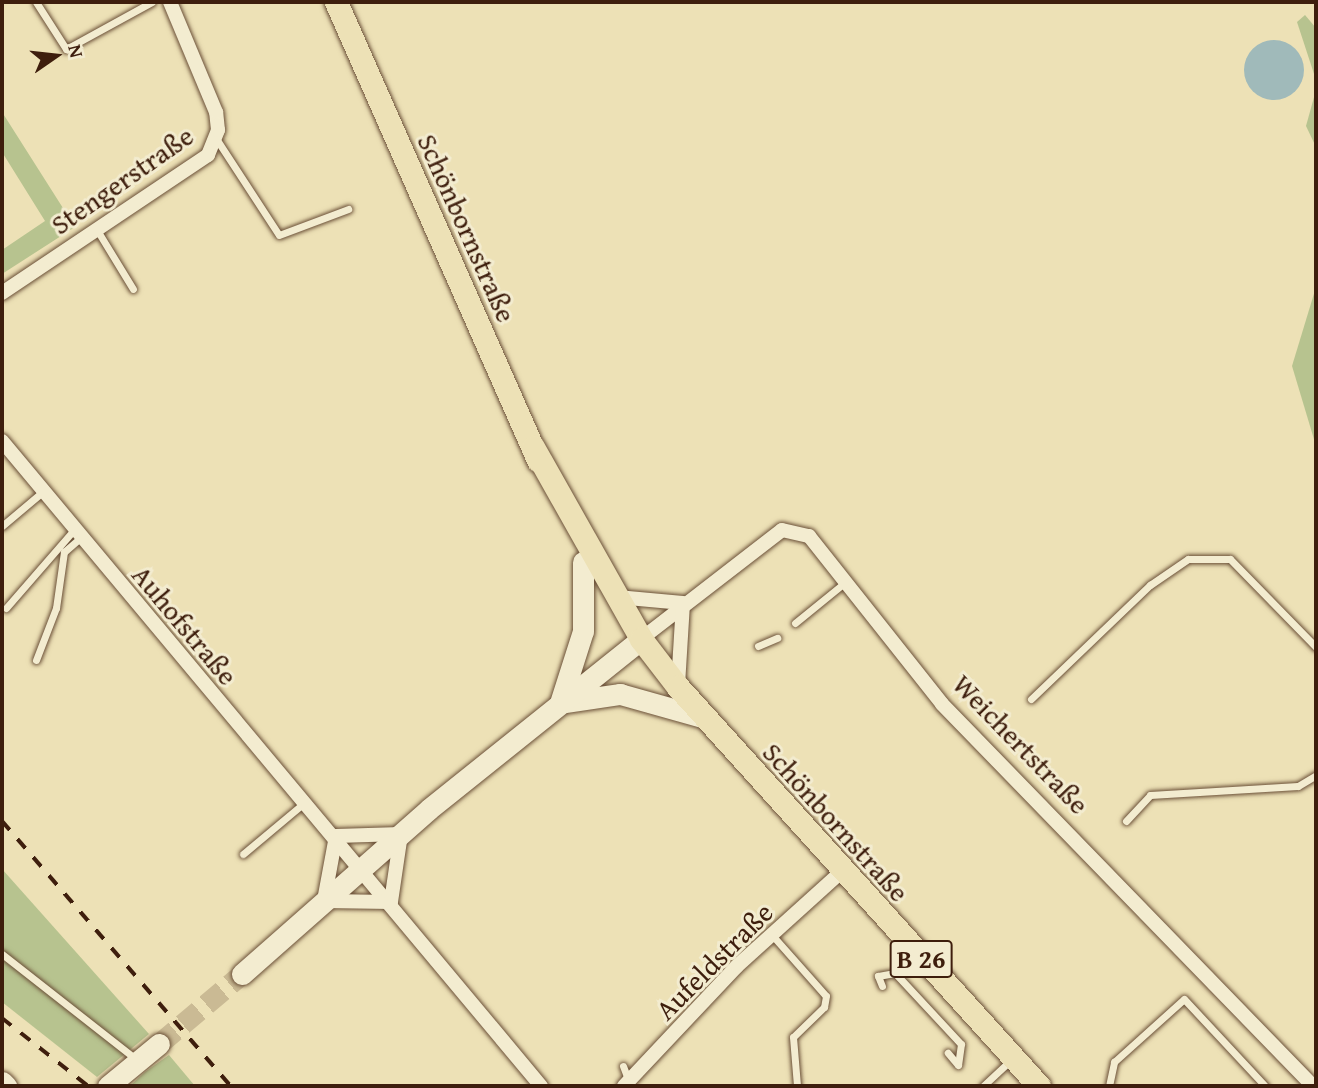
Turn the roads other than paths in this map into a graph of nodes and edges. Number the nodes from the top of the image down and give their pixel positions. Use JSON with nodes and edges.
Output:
{"nodes":[{"id":1,"x":36,"y":2,"type":"edge"},
{"id":2,"x":152,"y":2,"type":"edge"},
{"id":3,"x":170,"y":2,"type":"edge"},
{"id":4,"x":336,"y":2,"type":"edge"},
{"id":5,"x":342,"y":2,"type":"edge"},
{"id":6,"x":349,"y":33,"type":"junction"},
{"id":7,"x":217,"y":140,"type":"junction"},
{"id":8,"x":348,"y":209,"type":"dead end"},
{"id":9,"x":97,"y":229,"type":"junction"},
{"id":10,"x":134,"y":289,"type":"dead end"},
{"id":11,"x":2,"y":293,"type":"edge"},
{"id":12,"x":2,"y":441,"type":"edge"},
{"id":13,"x":533,"y":447,"type":"junction"},
{"id":14,"x":40,"y":494,"type":"junction"},
{"id":15,"x":2,"y":526,"type":"edge"},
{"id":16,"x":76,"y":535,"type":"junction"},
{"id":17,"x":583,"y":562,"type":"junction"},
{"id":18,"x":843,"y":584,"type":"junction"},
{"id":19,"x":617,"y":597,"type":"junction"},
{"id":20,"x":683,"y":603,"type":"junction"},
{"id":21,"x":6,"y":608,"type":"dead end"},
{"id":22,"x":795,"y":623,"type":"dead end"},
{"id":23,"x":777,"y":638,"type":"dead end"},
{"id":24,"x":642,"y":639,"type":"junction"},
{"id":25,"x":758,"y":646,"type":"dead end"},
{"id":26,"x":1316,"y":647,"type":"edge"},
{"id":27,"x":36,"y":660,"type":"dead end"},
{"id":28,"x":678,"y":687,"type":"junction"},
{"id":29,"x":1031,"y":699,"type":"dead end"},
{"id":30,"x":560,"y":703,"type":"junction"},
{"id":31,"x":702,"y":716,"type":"junction"},
{"id":32,"x":1316,"y":775,"type":"edge"},
{"id":33,"x":304,"y":803,"type":"junction"},
{"id":34,"x":1126,"y":821,"type":"dead end"},
{"id":35,"x":401,"y":834,"type":"junction"},
{"id":36,"x":336,"y":836,"type":"junction"},
{"id":37,"x":243,"y":855,"type":"dead end"},
{"id":38,"x":363,"y":867,"type":"junction"},
{"id":39,"x":841,"y":873,"type":"junction"},
{"id":40,"x":324,"y":901,"type":"junction"},
{"id":41,"x":391,"y":902,"type":"junction"},
{"id":42,"x":772,"y":935,"type":"junction"},
{"id":43,"x":2,"y":954,"type":"edge"},
{"id":44,"x":242,"y":974,"type":"tunnel mouth"},
{"id":45,"x":882,"y":986,"type":"dead end"},
{"id":46,"x":159,"y":1044,"type":"tunnel mouth"},
{"id":47,"x":947,"y":1053,"type":"dead end"},
{"id":48,"x":1013,"y":1058,"type":"junction"},
{"id":49,"x":138,"y":1061,"type":"junction"},
{"id":50,"x":624,"y":1066,"type":"dead end"},
{"id":51,"x":2,"y":1083,"type":"edge"},
{"id":52,"x":627,"y":1084,"type":"edge"},
{"id":53,"x":6,"y":1086,"type":"edge"},
{"id":54,"x":108,"y":1086,"type":"edge"},
{"id":55,"x":541,"y":1086,"type":"edge"},
{"id":56,"x":797,"y":1086,"type":"edge"},
{"id":57,"x":984,"y":1086,"type":"edge"},
{"id":58,"x":1039,"y":1086,"type":"edge"},
{"id":59,"x":1109,"y":1086,"type":"edge"},
{"id":60,"x":1265,"y":1086,"type":"edge"},
{"id":61,"x":1313,"y":1086,"type":"edge"}],
"edges":[{"from":1,"to":2,"type":"lane"},
{"from":3,"to":7,"type":"street","name":"Stengerstraße"},
{"from":4,"to":6,"type":"main road","name":"Schönbornstraße"},
{"from":5,"to":6,"type":"main road","name":"Schönbornstraße"},
{"from":6,"to":13,"type":"main road","name":"Schönbornstraße"},
{"from":7,"to":8,"type":"lane"},
{"from":7,"to":9,"type":"street","name":"Stengerstraße"},
{"from":9,"to":10,"type":"lane"},
{"from":9,"to":11,"type":"street","name":"Stengerstraße"},
{"from":12,"to":14,"type":"street","name":"Auhofstraße"},
{"from":13,"to":17,"type":"main road","name":"Schönbornstraße"},
{"from":13,"to":19,"type":"main road","name":"Schönbornstraße"},
{"from":14,"to":15,"type":"lane"},
{"from":14,"to":16,"type":"street","name":"Auhofstraße"},
{"from":16,"to":21,"type":"lane"},
{"from":16,"to":27,"type":"lane"},
{"from":16,"to":33,"type":"street","name":"Auhofstraße"},
{"from":17,"to":24,"type":"main road","name":"Schönbornstraße"},
{"from":17,"to":30,"type":"main road"},
{"from":18,"to":20,"type":"street","name":"Weichertstraße"},
{"from":18,"to":22,"type":"lane"},
{"from":18,"to":61,"type":"street","name":"Weichertstraße"},
{"from":19,"to":20,"type":"street"},
{"from":19,"to":24,"type":"main road","name":"Schönbornstraße"},
{"from":20,"to":24,"type":"street","name":"Weichertstraße"},
{"from":20,"to":28,"type":"street"},
{"from":23,"to":25,"type":"lane"},
{"from":24,"to":28,"type":"main road","name":"Schönbornstraße","number":"B 26"},
{"from":24,"to":30,"type":"main road","name":"Weichertstraße"},
{"from":26,"to":29,"type":"lane"},
{"from":28,"to":31,"type":"main road","name":"Schönbornstraße","number":"B 26"},
{"from":30,"to":31,"type":"main road"},
{"from":30,"to":35,"type":"main road","name":"Weichertstraße"},
{"from":31,"to":39,"type":"main road","name":"Schönbornstraße","number":"B 26"},
{"from":32,"to":34,"type":"lane"},
{"from":33,"to":36,"type":"street","name":"Auhofstraße"},
{"from":33,"to":37,"type":"lane"},
{"from":35,"to":36,"type":"street"},
{"from":35,"to":38,"type":"main road","name":"Weichertstraße"},
{"from":35,"to":41,"type":"street"},
{"from":36,"to":38,"type":"street","name":"Auhofstraße"},
{"from":36,"to":40,"type":"street"},
{"from":38,"to":40,"type":"main road","name":"Weichertstraße"},
{"from":38,"to":41,"type":"street","name":"Auhofstraße"},
{"from":39,"to":42,"type":"street","name":"Aufeldstraße"},
{"from":39,"to":48,"type":"main road","name":"Schönbornstraße","number":"B 26"},
{"from":40,"to":41,"type":"street"},
{"from":40,"to":44,"type":"main road","name":"Weichertstraße"},
{"from":41,"to":55,"type":"street","name":"Auhofstraße"},
{"from":42,"to":52,"type":"street","name":"Aufeldstraße"},
{"from":42,"to":56,"type":"lane"},
{"from":43,"to":49,"type":"lane"},
{"from":45,"to":47,"type":"lane"},
{"from":46,"to":49,"type":"main road"},
{"from":48,"to":57,"type":"lane"},
{"from":48,"to":58,"type":"main road","name":"Schönbornstraße","number":"B 26"},
{"from":49,"to":54,"type":"main road"},
{"from":50,"to":52,"type":"lane"},
{"from":51,"to":53,"type":"main road"},
{"from":59,"to":60,"type":"lane"}]}
